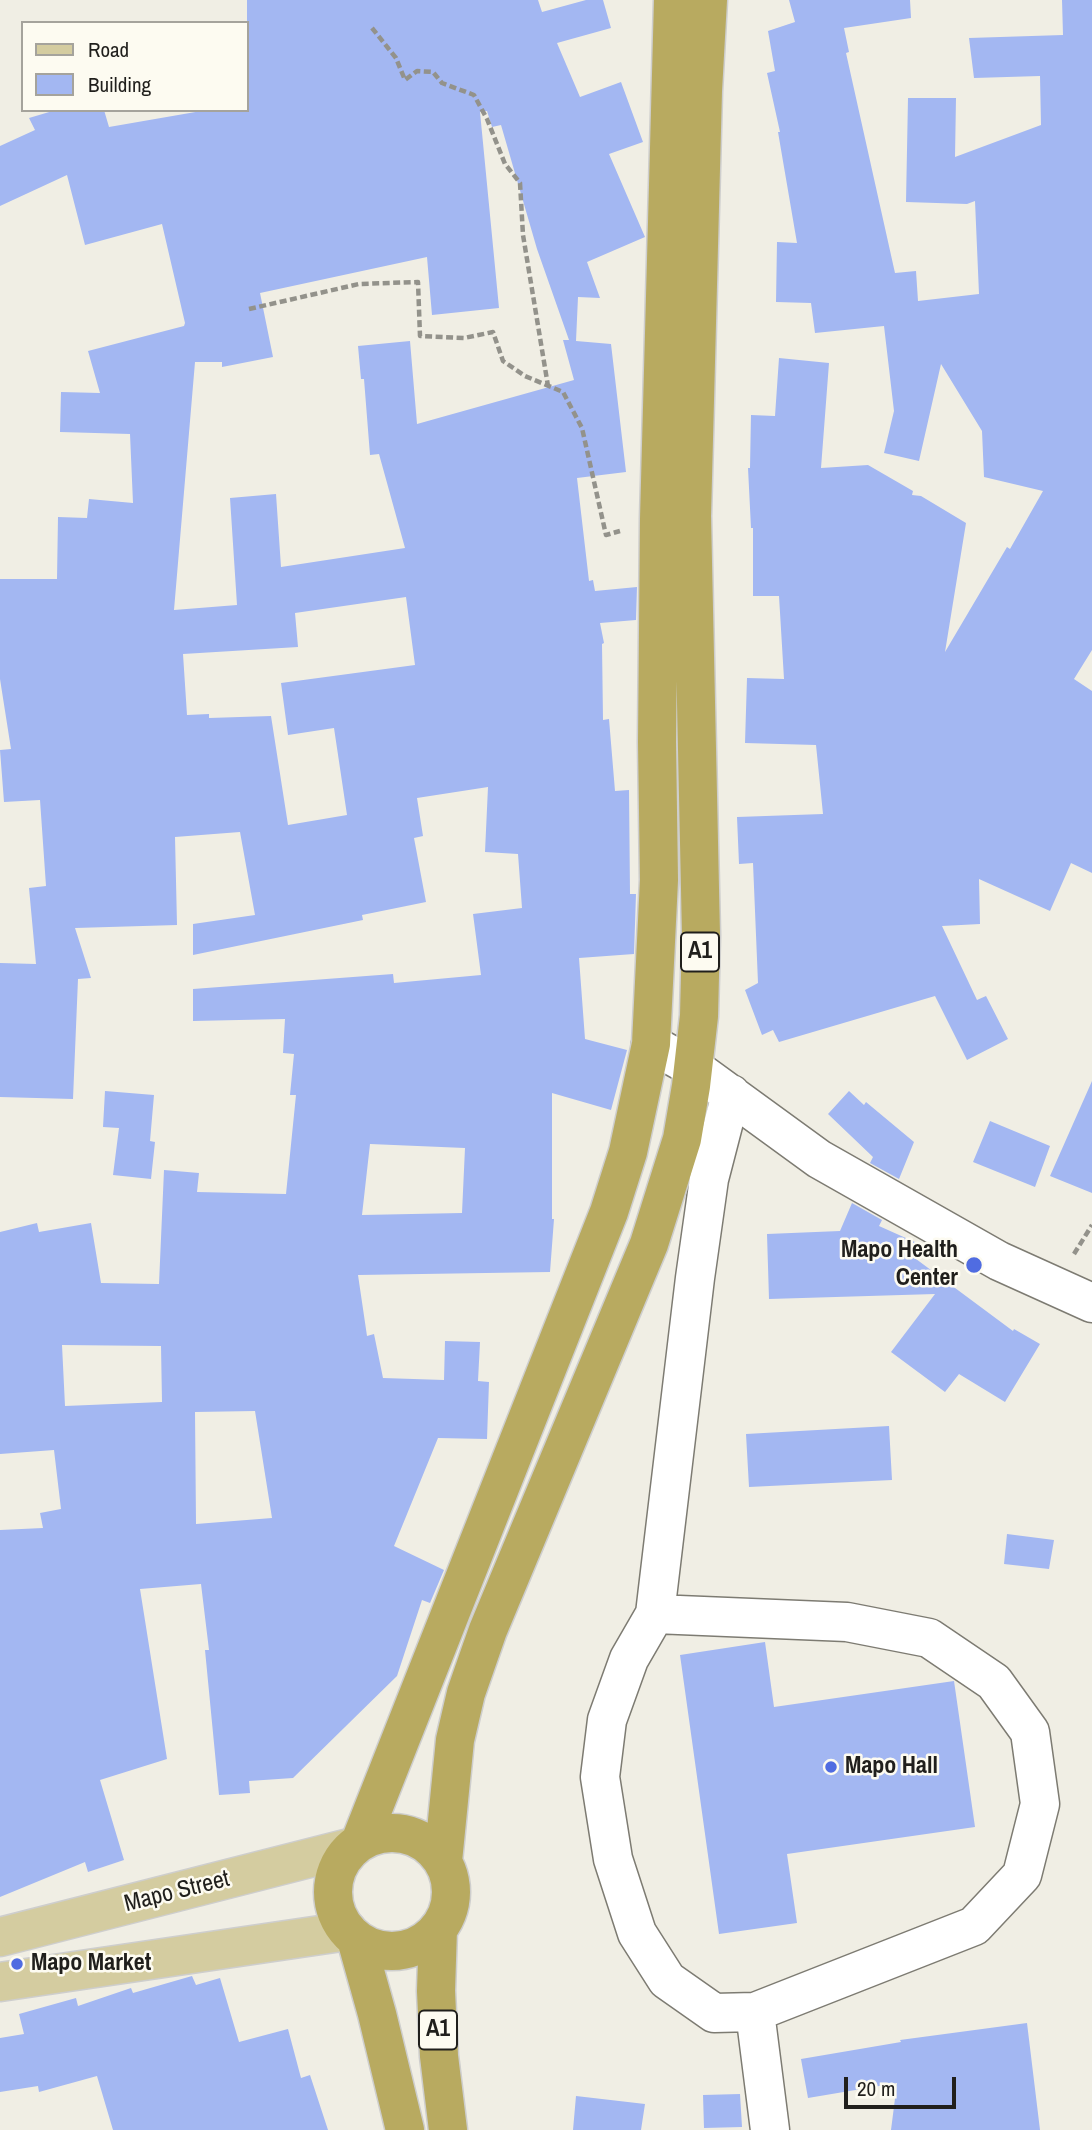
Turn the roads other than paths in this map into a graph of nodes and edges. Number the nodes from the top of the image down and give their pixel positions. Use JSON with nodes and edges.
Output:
{"nodes":[{"id":1,"x":673,"y":0,"type":"edge"},
{"id":2,"x":708,"y":0,"type":"edge"},
{"id":3,"x":684,"y":192,"type":"junction"},
{"id":4,"x":651,"y":1044,"type":"junction"},
{"id":5,"x":694,"y":1068,"type":"junction"},
{"id":6,"x":731,"y":1094,"type":"junction"},
{"id":7,"x":1092,"y":1303,"type":"edge"},
{"id":8,"x":655,"y":1614,"type":"junction"},
{"id":9,"x":357,"y":1845,"type":"junction"},
{"id":10,"x":443,"y":1861,"type":"junction"},
{"id":11,"x":438,"y":1929,"type":"junction"},
{"id":12,"x":352,"y":1935,"type":"junction"},
{"id":13,"x":0,"y":1937,"type":"edge"},
{"id":14,"x":0,"y":1982,"type":"edge"},
{"id":15,"x":755,"y":2012,"type":"junction"},
{"id":16,"x":405,"y":2130,"type":"edge"},
{"id":17,"x":448,"y":2130,"type":"edge"},
{"id":18,"x":770,"y":2130,"type":"edge"}],
"edges":[{"from":1,"to":3,"type":"highway","number":"A1"},
{"from":2,"to":3,"type":"highway","number":"A1"},
{"from":3,"to":4,"type":"highway","number":"A1"},
{"from":3,"to":5,"type":"highway","number":"A1"},
{"from":4,"to":5,"type":"street"},
{"from":4,"to":9,"type":"highway","number":"A1"},
{"from":5,"to":6,"type":"street"},
{"from":5,"to":10,"type":"highway","number":"A1"},
{"from":6,"to":7,"type":"street"},
{"from":6,"to":8,"type":"street"},
{"from":8,"to":15,"type":"street"},
{"from":8,"to":15,"type":"street"},
{"from":9,"to":10,"type":"highway"},
{"from":9,"to":12,"type":"highway"},
{"from":9,"to":13,"type":"main road","name":"Mapo Street"},
{"from":10,"to":11,"type":"highway"},
{"from":11,"to":12,"type":"highway"},
{"from":11,"to":17,"type":"highway","number":"A1"},
{"from":12,"to":14,"type":"main road"},
{"from":12,"to":16,"type":"highway","number":"A1"},
{"from":15,"to":18,"type":"street"}]}
